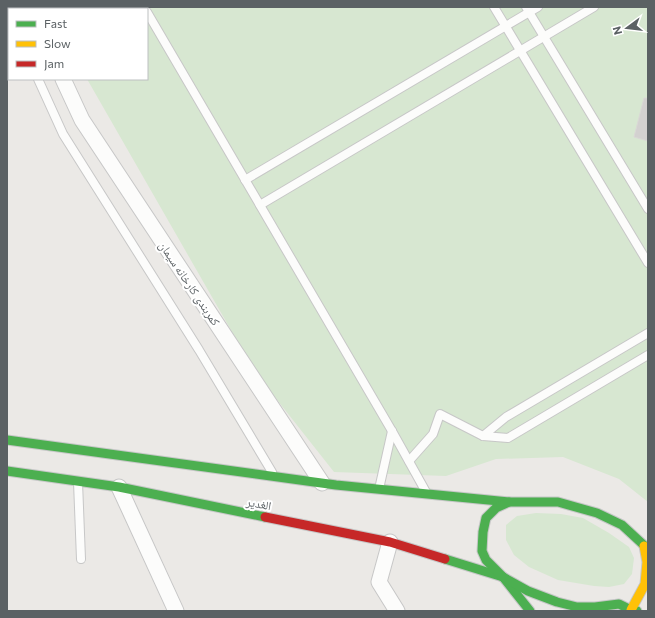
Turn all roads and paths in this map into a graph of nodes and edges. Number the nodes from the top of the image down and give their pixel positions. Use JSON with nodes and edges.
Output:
{"nodes":[{"id":1,"x":494,"y":7,"type":"edge"},
{"id":2,"x":538,"y":7,"type":"edge"},
{"id":3,"x":594,"y":7,"type":"edge"},
{"id":4,"x":528,"y":10,"type":"edge"},
{"id":5,"x":148,"y":14,"type":"edge"},
{"id":6,"x":506,"y":26,"type":"junction"},
{"id":7,"x":544,"y":37,"type":"junction"},
{"id":8,"x":521,"y":50,"type":"junction"},
{"id":9,"x":38,"y":80,"type":"edge"},
{"id":10,"x":63,"y":80,"type":"edge"},
{"id":11,"x":245,"y":180,"type":"junction"},
{"id":12,"x":260,"y":205,"type":"junction"},
{"id":13,"x":648,"y":209,"type":"edge"},
{"id":14,"x":648,"y":263,"type":"edge"},
{"id":15,"x":648,"y":333,"type":"edge"},
{"id":16,"x":648,"y":355,"type":"edge"},
{"id":17,"x":392,"y":431,"type":"junction"},
{"id":18,"x":483,"y":436,"type":"junction"},
{"id":19,"x":7,"y":440,"type":"edge"},
{"id":20,"x":409,"y":461,"type":"junction"},
{"id":21,"x":7,"y":471,"type":"edge"},
{"id":22,"x":275,"y":477,"type":"junction"},
{"id":23,"x":78,"y":481,"type":"junction"},
{"id":24,"x":322,"y":483,"type":"junction"},
{"id":25,"x":119,"y":487,"type":"junction"},
{"id":26,"x":379,"y":489,"type":"junction"},
{"id":27,"x":428,"y":494,"type":"junction"},
{"id":28,"x":509,"y":502,"type":"junction"},
{"id":29,"x":390,"y":542,"type":"junction"},
{"id":30,"x":646,"y":547,"type":"edge"},
{"id":31,"x":81,"y":559,"type":"dead end"},
{"id":32,"x":503,"y":577,"type":"junction"},
{"id":33,"x":176,"y":611,"type":"edge"},
{"id":34,"x":397,"y":611,"type":"edge"},
{"id":35,"x":530,"y":611,"type":"edge"},
{"id":36,"x":633,"y":611,"type":"edge"}],
"edges":[{"from":1,"to":6,"type":"lane"},
{"from":2,"to":4,"type":"lane"},
{"from":3,"to":7,"type":"lane"},
{"from":4,"to":6,"type":"lane"},
{"from":4,"to":7,"type":"lane"},
{"from":5,"to":11,"type":"lane"},
{"from":6,"to":8,"type":"lane"},
{"from":6,"to":11,"type":"lane"},
{"from":7,"to":8,"type":"lane"},
{"from":7,"to":13,"type":"lane"},
{"from":8,"to":12,"type":"lane"},
{"from":8,"to":14,"type":"lane"},
{"from":9,"to":22,"type":"lane"},
{"from":10,"to":24,"type":"street","name":"کمربندی کارخانه سیمان"},
{"from":11,"to":12,"type":"lane"},
{"from":12,"to":17,"type":"lane"},
{"from":15,"to":18,"type":"lane"},
{"from":16,"to":18,"type":"lane"},
{"from":17,"to":20,"type":"lane"},
{"from":17,"to":26,"type":"lane"},
{"from":18,"to":20,"type":"lane"},
{"from":19,"to":22,"type":"main road"},
{"from":20,"to":27,"type":"lane"},
{"from":21,"to":23,"type":"main road","name":"الغدیر"},
{"from":22,"to":24,"type":"main road"},
{"from":23,"to":25,"type":"main road","name":"الغدیر"},
{"from":23,"to":31,"type":"lane"},
{"from":24,"to":26,"type":"main road"},
{"from":25,"to":29,"type":"main road","name":"الغدیر"},
{"from":25,"to":33,"type":"street"},
{"from":26,"to":27,"type":"main road"},
{"from":27,"to":28,"type":"main road"},
{"from":28,"to":30,"type":"main road"},
{"from":28,"to":32,"type":"main road"},
{"from":29,"to":32,"type":"main road","name":"الغدیر"},
{"from":29,"to":34,"type":"street"},
{"from":30,"to":36,"type":"main road"},
{"from":32,"to":35,"type":"main road"},
{"from":32,"to":36,"type":"main road"}]}
